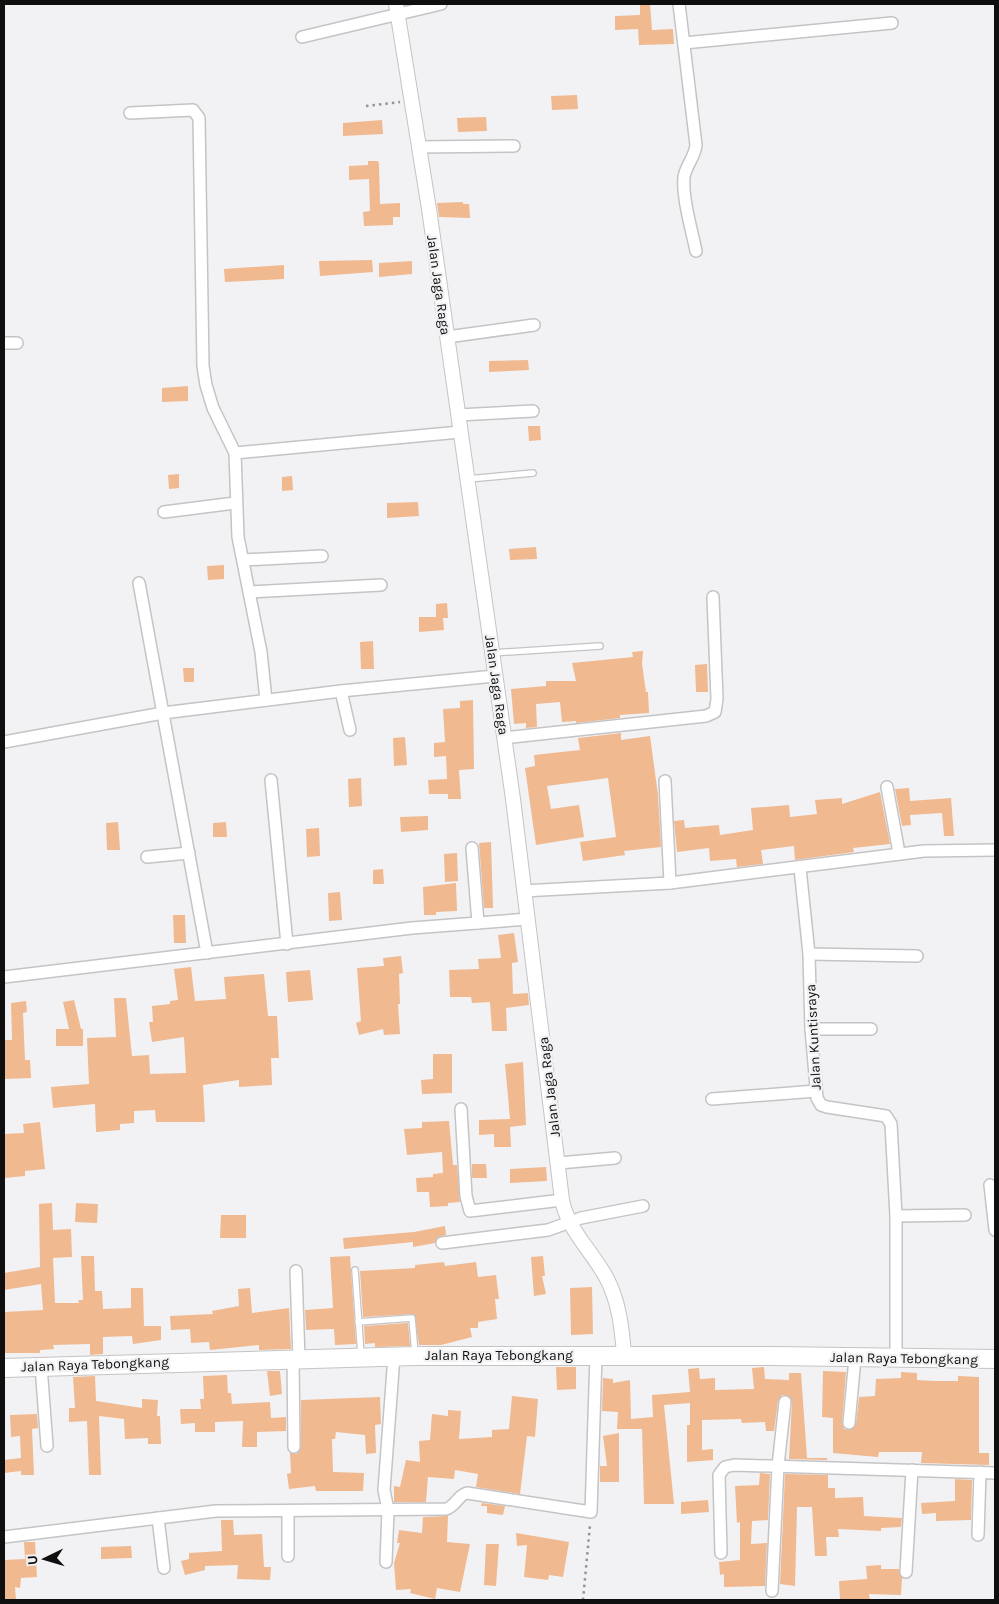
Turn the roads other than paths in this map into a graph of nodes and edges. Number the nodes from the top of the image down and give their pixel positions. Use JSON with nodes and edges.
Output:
{"nodes":[{"id":1,"x":441,"y":4,"type":"edge"},
{"id":2,"x":679,"y":4,"type":"edge"},
{"id":3,"x":398,"y":10,"type":"edge"},
{"id":4,"x":892,"y":22,"type":"dead end"},
{"id":5,"x":302,"y":37,"type":"dead end"},
{"id":6,"x":684,"y":43,"type":"junction"},
{"id":7,"x":130,"y":113,"type":"dead end"},
{"id":8,"x":514,"y":146,"type":"dead end"},
{"id":9,"x":418,"y":147,"type":"junction"},
{"id":10,"x":696,"y":252,"type":"dead end"},
{"id":11,"x":534,"y":324,"type":"dead end"},
{"id":12,"x":446,"y":337,"type":"junction"},
{"id":13,"x":4,"y":343,"type":"edge"},
{"id":14,"x":17,"y":343,"type":"dead end"},
{"id":15,"x":533,"y":411,"type":"dead end"},
{"id":16,"x":458,"y":416,"type":"junction"},
{"id":17,"x":460,"y":432,"type":"junction"},
{"id":18,"x":235,"y":454,"type":"junction"},
{"id":19,"x":533,"y":474,"type":"dead end"},
{"id":20,"x":466,"y":479,"type":"junction"},
{"id":21,"x":235,"y":504,"type":"junction"},
{"id":22,"x":164,"y":512,"type":"dead end"},
{"id":23,"x":322,"y":556,"type":"dead end"},
{"id":24,"x":243,"y":560,"type":"junction"},
{"id":25,"x":140,"y":583,"type":"dead end"},
{"id":26,"x":381,"y":585,"type":"dead end"},
{"id":27,"x":251,"y":592,"type":"junction"},
{"id":28,"x":713,"y":597,"type":"dead end"},
{"id":29,"x":600,"y":646,"type":"dead end"},
{"id":30,"x":492,"y":653,"type":"junction"},
{"id":31,"x":496,"y":676,"type":"junction"},
{"id":32,"x":341,"y":691,"type":"junction"},
{"id":33,"x":266,"y":700,"type":"junction"},
{"id":34,"x":163,"y":713,"type":"junction"},
{"id":35,"x":350,"y":730,"type":"dead end"},
{"id":36,"x":504,"y":738,"type":"junction"},
{"id":37,"x":4,"y":742,"type":"edge"},
{"id":38,"x":271,"y":780,"type":"dead end"},
{"id":39,"x":665,"y":781,"type":"dead end"},
{"id":40,"x":887,"y":787,"type":"dead end"},
{"id":41,"x":472,"y":848,"type":"dead end"},
{"id":42,"x":995,"y":850,"type":"edge"},
{"id":43,"x":189,"y":853,"type":"junction"},
{"id":44,"x":899,"y":854,"type":"junction"},
{"id":45,"x":147,"y":857,"type":"dead end"},
{"id":46,"x":800,"y":868,"type":"junction"},
{"id":47,"x":670,"y":883,"type":"junction"},
{"id":48,"x":524,"y":891,"type":"junction"},
{"id":49,"x":528,"y":919,"type":"junction"},
{"id":50,"x":478,"y":923,"type":"junction"},
{"id":51,"x":287,"y":944,"type":"junction"},
{"id":52,"x":207,"y":953,"type":"junction"},
{"id":53,"x":809,"y":954,"type":"junction"},
{"id":54,"x":918,"y":956,"type":"dead end"},
{"id":55,"x":4,"y":977,"type":"edge"},
{"id":56,"x":811,"y":1029,"type":"junction"},
{"id":57,"x":871,"y":1029,"type":"dead end"},
{"id":58,"x":816,"y":1091,"type":"junction"},
{"id":59,"x":712,"y":1099,"type":"dead end"},
{"id":60,"x":461,"y":1109,"type":"dead end"},
{"id":61,"x":615,"y":1158,"type":"dead end"},
{"id":62,"x":558,"y":1163,"type":"junction"},
{"id":63,"x":990,"y":1185,"type":"dead end"},
{"id":64,"x":643,"y":1206,"type":"dead end"},
{"id":65,"x":565,"y":1210,"type":"junction"},
{"id":66,"x":965,"y":1215,"type":"dead end"},
{"id":67,"x":896,"y":1216,"type":"junction"},
{"id":68,"x":995,"y":1230,"type":"edge"},
{"id":69,"x":442,"y":1243,"type":"dead end"},
{"id":70,"x":355,"y":1270,"type":"dead end"},
{"id":71,"x":296,"y":1271,"type":"dead end"},
{"id":72,"x":358,"y":1322,"type":"junction"},
{"id":73,"x":596,"y":1355,"type":"junction"},
{"id":74,"x":624,"y":1355,"type":"junction"},
{"id":75,"x":394,"y":1356,"type":"junction"},
{"id":76,"x":416,"y":1356,"type":"junction"},
{"id":77,"x":361,"y":1357,"type":"junction"},
{"id":78,"x":855,"y":1358,"type":"junction"},
{"id":79,"x":296,"y":1359,"type":"junction"},
{"id":80,"x":896,"y":1359,"type":"junction"},
{"id":81,"x":995,"y":1359,"type":"edge"},
{"id":82,"x":41,"y":1366,"type":"junction"},
{"id":83,"x":4,"y":1368,"type":"edge"},
{"id":84,"x":785,"y":1402,"type":"dead end"},
{"id":85,"x":849,"y":1423,"type":"dead end"},
{"id":86,"x":47,"y":1446,"type":"dead end"},
{"id":87,"x":294,"y":1447,"type":"dead end"},
{"id":88,"x":778,"y":1466,"type":"junction"},
{"id":89,"x":912,"y":1470,"type":"junction"},
{"id":90,"x":980,"y":1472,"type":"junction"},
{"id":91,"x":995,"y":1473,"type":"edge"},
{"id":92,"x":388,"y":1510,"type":"junction"},
{"id":93,"x":288,"y":1511,"type":"junction"},
{"id":94,"x":158,"y":1518,"type":"junction"},
{"id":95,"x":978,"y":1535,"type":"dead end"},
{"id":96,"x":4,"y":1537,"type":"edge"},
{"id":97,"x":721,"y":1553,"type":"dead end"},
{"id":98,"x":288,"y":1556,"type":"dead end"},
{"id":99,"x":386,"y":1562,"type":"dead end"},
{"id":100,"x":164,"y":1568,"type":"dead end"},
{"id":101,"x":906,"y":1572,"type":"dead end"},
{"id":102,"x":772,"y":1591,"type":"dead end"}],
"edges":[{"from":1,"to":3,"type":"street"},
{"from":2,"to":6,"type":"street"},
{"from":3,"to":5,"type":"street"},
{"from":3,"to":9,"type":"street","name":"Jalan Jaga Raga"},
{"from":4,"to":6,"type":"street"},
{"from":6,"to":10,"type":"street"},
{"from":7,"to":18,"type":"street"},
{"from":8,"to":9,"type":"street"},
{"from":9,"to":12,"type":"street","name":"Jalan Jaga Raga"},
{"from":11,"to":12,"type":"street"},
{"from":12,"to":16,"type":"street","name":"Jalan Jaga Raga"},
{"from":13,"to":14,"type":"street"},
{"from":15,"to":16,"type":"street"},
{"from":16,"to":17,"type":"street","name":"Jalan Jaga Raga"},
{"from":17,"to":18,"type":"street"},
{"from":17,"to":20,"type":"street","name":"Jalan Jaga Raga"},
{"from":18,"to":21,"type":"street"},
{"from":19,"to":20,"type":"lane"},
{"from":20,"to":30,"type":"street","name":"Jalan Jaga Raga"},
{"from":21,"to":22,"type":"street"},
{"from":21,"to":24,"type":"street"},
{"from":23,"to":24,"type":"street"},
{"from":24,"to":27,"type":"street"},
{"from":25,"to":34,"type":"street"},
{"from":26,"to":27,"type":"street"},
{"from":27,"to":33,"type":"street"},
{"from":28,"to":36,"type":"street"},
{"from":29,"to":30,"type":"lane"},
{"from":30,"to":31,"type":"street","name":"Jalan Jaga Raga"},
{"from":31,"to":32,"type":"street"},
{"from":31,"to":36,"type":"street","name":"Jalan Jaga Raga"},
{"from":32,"to":33,"type":"street"},
{"from":32,"to":35,"type":"street"},
{"from":33,"to":34,"type":"street"},
{"from":34,"to":37,"type":"street"},
{"from":34,"to":43,"type":"street"},
{"from":36,"to":48,"type":"street","name":"Jalan Jaga Raga"},
{"from":38,"to":51,"type":"street"},
{"from":39,"to":47,"type":"street"},
{"from":40,"to":44,"type":"street"},
{"from":41,"to":50,"type":"street"},
{"from":42,"to":44,"type":"street"},
{"from":43,"to":45,"type":"street"},
{"from":43,"to":52,"type":"street"},
{"from":44,"to":46,"type":"street"},
{"from":46,"to":47,"type":"street"},
{"from":46,"to":53,"type":"street","name":"Jalan Kuntisraya"},
{"from":47,"to":48,"type":"street"},
{"from":48,"to":49,"type":"street","name":"Jalan Jaga Raga"},
{"from":49,"to":50,"type":"street"},
{"from":49,"to":62,"type":"street","name":"Jalan Jaga Raga"},
{"from":50,"to":51,"type":"street"},
{"from":51,"to":52,"type":"street"},
{"from":52,"to":55,"type":"street"},
{"from":53,"to":54,"type":"street"},
{"from":53,"to":56,"type":"street","name":"Jalan Kuntisraya"},
{"from":56,"to":57,"type":"street"},
{"from":56,"to":58,"type":"street","name":"Jalan Kuntisraya"},
{"from":58,"to":59,"type":"street"},
{"from":58,"to":67,"type":"street","name":"Jalan Kuntisraya"},
{"from":60,"to":65,"type":"street"},
{"from":61,"to":62,"type":"street"},
{"from":62,"to":65,"type":"street","name":"Jalan Jaga Raga"},
{"from":63,"to":68,"type":"street"},
{"from":64,"to":65,"type":"street"},
{"from":65,"to":69,"type":"street"},
{"from":65,"to":74,"type":"street","name":"Jalan Jaga Raga"},
{"from":66,"to":67,"type":"street"},
{"from":67,"to":80,"type":"street","name":"Jalan Kuntisraya"},
{"from":70,"to":72,"type":"lane"},
{"from":71,"to":79,"type":"street"},
{"from":72,"to":76,"type":"lane"},
{"from":72,"to":77,"type":"lane"},
{"from":73,"to":74,"type":"main road","name":"Jalan Raya Tebongkang"},
{"from":73,"to":76,"type":"main road","name":"Jalan Raya Tebongkang"},
{"from":73,"to":92,"type":"street"},
{"from":74,"to":78,"type":"main road","name":"Jalan Raya Tebongkang"},
{"from":75,"to":76,"type":"main road","name":"Jalan Raya Tebongkang"},
{"from":75,"to":77,"type":"main road","name":"Jalan Raya Tebongkang"},
{"from":75,"to":92,"type":"street"},
{"from":77,"to":79,"type":"main road","name":"Jalan Raya Tebongkang"},
{"from":78,"to":80,"type":"main road","name":"Jalan Raya Tebongkang"},
{"from":78,"to":85,"type":"street"},
{"from":79,"to":82,"type":"main road","name":"Jalan Raya Tebongkang"},
{"from":79,"to":87,"type":"street"},
{"from":80,"to":81,"type":"main road","name":"Jalan Raya Tebongkang"},
{"from":82,"to":83,"type":"main road","name":"Jalan Raya Tebongkang"},
{"from":82,"to":86,"type":"street"},
{"from":84,"to":88,"type":"street"},
{"from":88,"to":89,"type":"street"},
{"from":88,"to":97,"type":"street"},
{"from":88,"to":102,"type":"street"},
{"from":89,"to":90,"type":"street"},
{"from":89,"to":101,"type":"street"},
{"from":90,"to":91,"type":"street"},
{"from":90,"to":95,"type":"street"},
{"from":92,"to":93,"type":"street"},
{"from":92,"to":99,"type":"street"},
{"from":93,"to":94,"type":"street"},
{"from":93,"to":98,"type":"street"},
{"from":94,"to":96,"type":"street"},
{"from":94,"to":100,"type":"street"}]}
